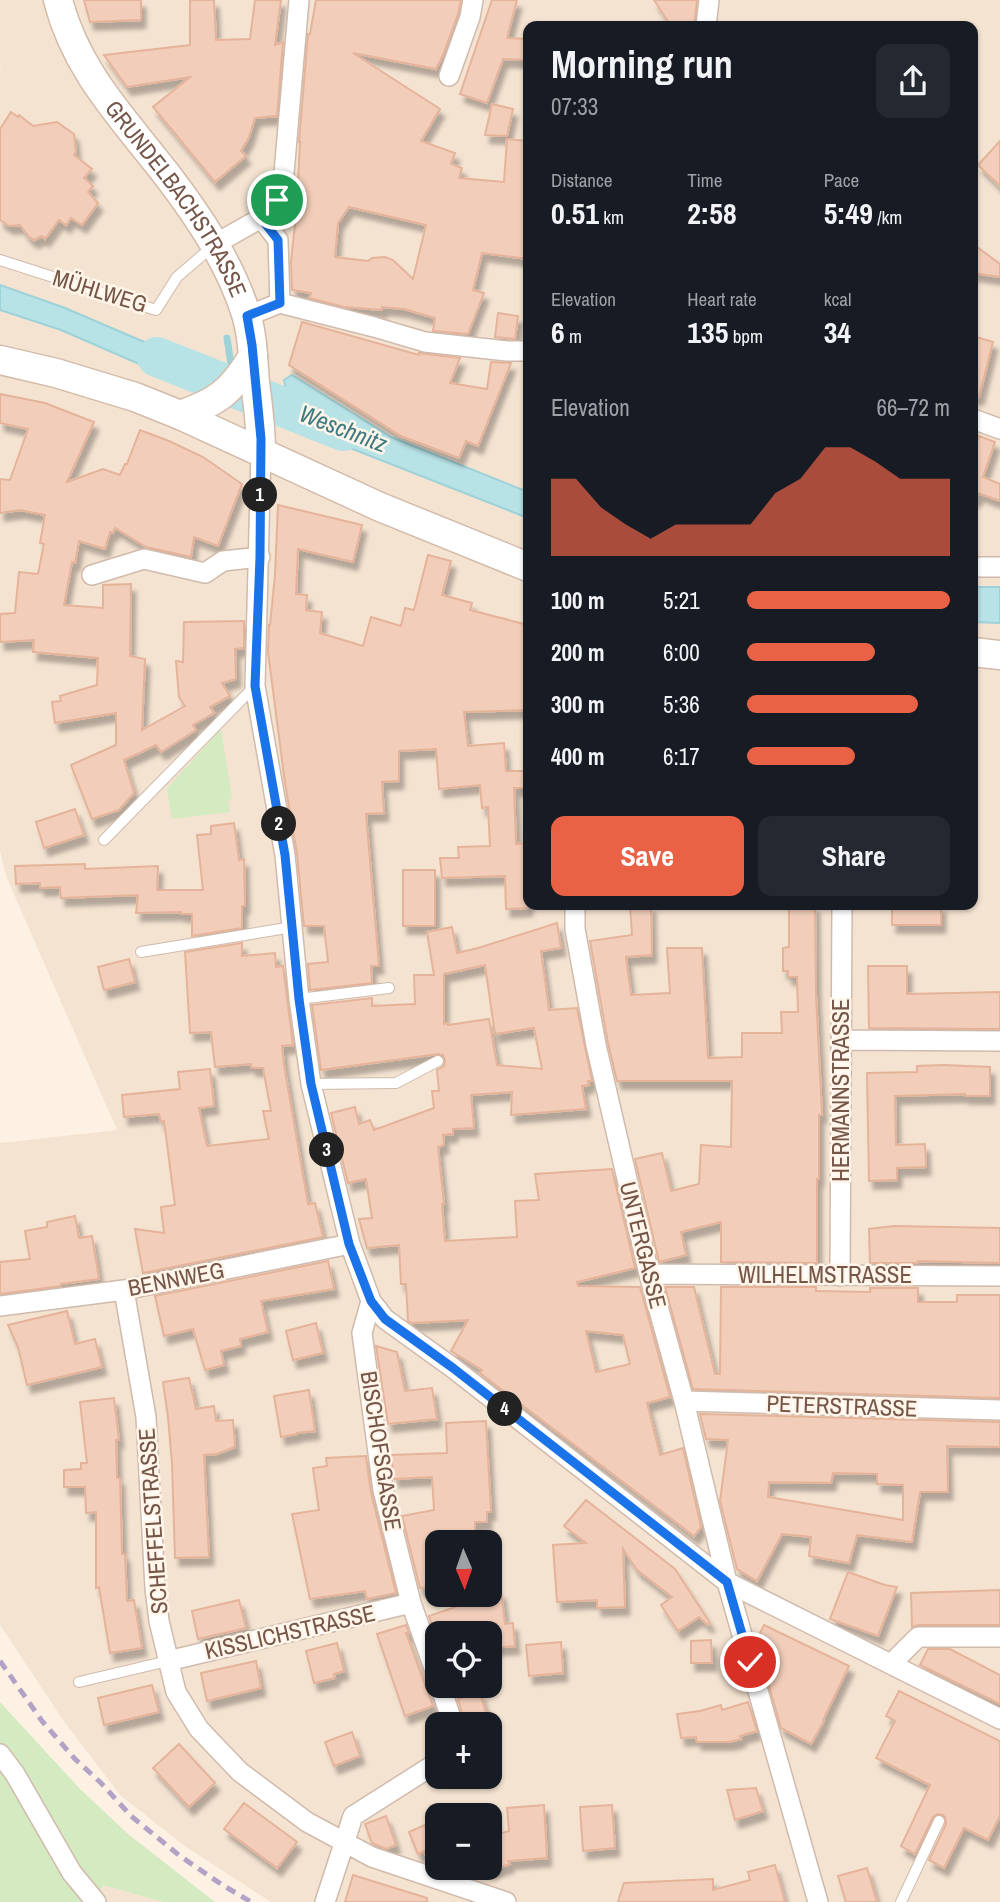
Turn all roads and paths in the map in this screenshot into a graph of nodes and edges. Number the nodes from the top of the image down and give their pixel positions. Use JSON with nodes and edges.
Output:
{"nodes":[{"id":1,"x":58,"y":0,"type":"edge"},
{"id":2,"x":299,"y":0,"type":"edge"},
{"id":3,"x":473,"y":0,"type":"edge"},
{"id":4,"x":709,"y":0,"type":"edge"},
{"id":5,"x":707,"y":21,"type":"edge"},
{"id":6,"x":449,"y":76,"type":"dead end"},
{"id":7,"x":261,"y":218,"type":"junction"},
{"id":8,"x":215,"y":244,"type":"junction"},
{"id":9,"x":0,"y":260,"type":"edge"},
{"id":10,"x":280,"y":303,"type":"junction"},
{"id":11,"x":247,"y":316,"type":"junction"},
{"id":12,"x":252,"y":351,"type":"junction"},
{"id":13,"x":523,"y":351,"type":"edge"},
{"id":14,"x":0,"y":360,"type":"edge"},
{"id":15,"x":189,"y":411,"type":"junction"},
{"id":16,"x":978,"y":421,"type":"edge"},
{"id":17,"x":1000,"y":429,"type":"edge"},
{"id":18,"x":261,"y":445,"type":"junction"},
{"id":19,"x":260,"y":557,"type":"junction"},
{"id":20,"x":523,"y":566,"type":"edge"},
{"id":21,"x":978,"y":567,"type":"edge"},
{"id":22,"x":1000,"y":567,"type":"edge"},
{"id":23,"x":92,"y":575,"type":"dead end"},
{"id":24,"x":978,"y":653,"type":"edge"},
{"id":25,"x":1000,"y":655,"type":"edge"},
{"id":26,"x":255,"y":686,"type":"junction"},
{"id":27,"x":104,"y":840,"type":"dead end"},
{"id":28,"x":575,"y":910,"type":"edge"},
{"id":29,"x":842,"y":910,"type":"edge"},
{"id":30,"x":293,"y":928,"type":"junction"},
{"id":31,"x":141,"y":952,"type":"dead end"},
{"id":32,"x":389,"y":988,"type":"dead end"},
{"id":33,"x":299,"y":999,"type":"junction"},
{"id":34,"x":842,"y":1040,"type":"junction"},
{"id":35,"x":1000,"y":1041,"type":"edge"},
{"id":36,"x":438,"y":1061,"type":"dead end"},
{"id":37,"x":311,"y":1084,"type":"junction"},
{"id":38,"x":349,"y":1244,"type":"junction"},
{"id":39,"x":649,"y":1274,"type":"junction"},
{"id":40,"x":840,"y":1276,"type":"junction"},
{"id":41,"x":1000,"y":1276,"type":"edge"},
{"id":42,"x":124,"y":1290,"type":"junction"},
{"id":43,"x":371,"y":1301,"type":"junction"},
{"id":44,"x":0,"y":1306,"type":"edge"},
{"id":45,"x":684,"y":1401,"type":"junction"},
{"id":46,"x":1000,"y":1410,"type":"edge"},
{"id":47,"x":727,"y":1582,"type":"junction"},
{"id":48,"x":411,"y":1603,"type":"junction"},
{"id":49,"x":1000,"y":1637,"type":"edge"},
{"id":50,"x":425,"y":1642,"type":"edge"},
{"id":51,"x":168,"y":1661,"type":"junction"},
{"id":52,"x":891,"y":1664,"type":"junction"},
{"id":53,"x":79,"y":1682,"type":"dead end"},
{"id":54,"x":1000,"y":1718,"type":"edge"},
{"id":55,"x":0,"y":1754,"type":"edge"},
{"id":56,"x":425,"y":1770,"type":"edge"},
{"id":57,"x":939,"y":1821,"type":"dead end"},
{"id":58,"x":344,"y":1842,"type":"junction"},
{"id":59,"x":96,"y":1902,"type":"edge"},
{"id":60,"x":325,"y":1902,"type":"edge"},
{"id":61,"x":506,"y":1902,"type":"edge"},
{"id":62,"x":818,"y":1902,"type":"edge"},
{"id":63,"x":901,"y":1902,"type":"edge"}],
"edges":[{"from":1,"to":8,"type":"main road","name":"GRUNDELBACHSTRASSE"},
{"from":2,"to":7,"type":"street"},
{"from":3,"to":6,"type":"street"},
{"from":4,"to":5,"type":"street"},
{"from":7,"to":8,"type":"street"},
{"from":7,"to":10,"type":"street"},
{"from":8,"to":9,"type":"lane","name":"MÜHLWEG"},
{"from":8,"to":11,"type":"main road","name":"GRUNDELBACHSTRASSE"},
{"from":10,"to":11,"type":"street"},
{"from":10,"to":13,"type":"street"},
{"from":11,"to":12,"type":"main road","name":"GRUNDELBACHSTRASSE"},
{"from":12,"to":15,"type":"main road"},
{"from":12,"to":18,"type":"main road","name":"GRUNDELBACHSTRASSE"},
{"from":14,"to":15,"type":"main road"},
{"from":15,"to":18,"type":"main road"},
{"from":16,"to":17,"type":"street"},
{"from":18,"to":19,"type":"street"},
{"from":18,"to":20,"type":"main road"},
{"from":19,"to":23,"type":"street"},
{"from":19,"to":26,"type":"street"},
{"from":21,"to":22,"type":"street"},
{"from":24,"to":25,"type":"main road"},
{"from":26,"to":27,"type":"lane"},
{"from":26,"to":30,"type":"street"},
{"from":28,"to":39,"type":"street","name":"UNTERGASSE"},
{"from":29,"to":34,"type":"street","name":"HERMANNSTRASSE"},
{"from":30,"to":31,"type":"lane"},
{"from":30,"to":33,"type":"street"},
{"from":32,"to":33,"type":"lane"},
{"from":33,"to":37,"type":"street"},
{"from":34,"to":35,"type":"street"},
{"from":34,"to":40,"type":"street","name":"HERMANNSTRASSE"},
{"from":36,"to":37,"type":"lane"},
{"from":37,"to":38,"type":"street"},
{"from":38,"to":42,"type":"street","name":"BENNWEG"},
{"from":38,"to":43,"type":"street"},
{"from":39,"to":40,"type":"street","name":"WILHELMSTRASSE"},
{"from":39,"to":45,"type":"street","name":"UNTERGASSE"},
{"from":40,"to":41,"type":"street","name":"WILHELMSTRASSE"},
{"from":42,"to":44,"type":"street","name":"BENNWEG"},
{"from":42,"to":51,"type":"street","name":"SCHEFFELSTRASSE"},
{"from":43,"to":47,"type":"street"},
{"from":43,"to":48,"type":"street","name":"BISCHOFSGASSE"},
{"from":45,"to":46,"type":"street","name":"PETERSTRASSE"},
{"from":45,"to":47,"type":"street","name":"UNTERGASSE"},
{"from":47,"to":52,"type":"street"},
{"from":47,"to":62,"type":"street","name":"UNTERGASSE"},
{"from":48,"to":50,"type":"street","name":"BISCHOFSGASSE"},
{"from":48,"to":51,"type":"street","name":"KISSLICHSTRASSE"},
{"from":49,"to":52,"type":"street"},
{"from":51,"to":53,"type":"lane"},
{"from":51,"to":58,"type":"street","name":"SCHEFFELSTRASSE"},
{"from":52,"to":54,"type":"street"},
{"from":55,"to":59,"type":"street"},
{"from":56,"to":58,"type":"street"},
{"from":57,"to":63,"type":"lane"},
{"from":58,"to":60,"type":"street"},
{"from":58,"to":61,"type":"street","name":"SCHEFFELSTRASSE"}]}
